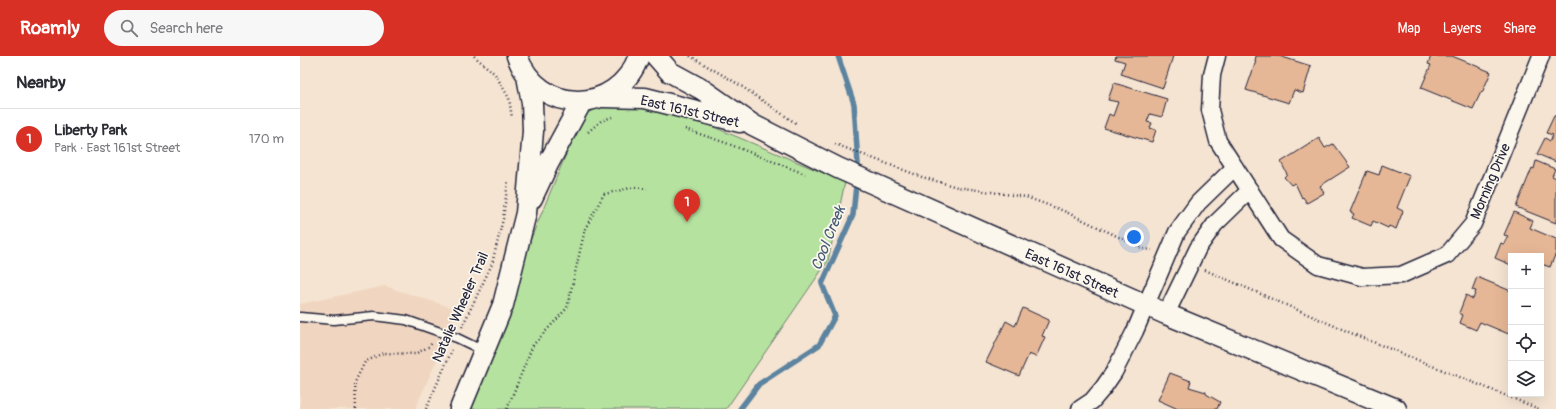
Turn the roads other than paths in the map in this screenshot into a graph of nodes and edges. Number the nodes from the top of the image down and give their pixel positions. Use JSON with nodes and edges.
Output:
{"nodes":[{"id":1,"x":517,"y":56,"type":"edge"},
{"id":2,"x":638,"y":56,"type":"edge"},
{"id":3,"x":656,"y":56,"type":"edge"},
{"id":4,"x":1217,"y":56,"type":"edge"},
{"id":5,"x":1541,"y":56,"type":"edge"},
{"id":6,"x":527,"y":76,"type":"junction"},
{"id":7,"x":603,"y":97,"type":"junction"},
{"id":8,"x":582,"y":101,"type":"junction"},
{"id":9,"x":753,"y":126,"type":"junction"},
{"id":10,"x":1235,"y":167,"type":"junction"},
{"id":11,"x":1250,"y":190,"type":"junction"},
{"id":12,"x":526,"y":213,"type":"junction"},
{"id":13,"x":1146,"y":305,"type":"junction"},
{"id":14,"x":1166,"y":314,"type":"junction"},
{"id":15,"x":300,"y":317,"type":"edge"},
{"id":16,"x":484,"y":351,"type":"junction"},
{"id":17,"x":460,"y":409,"type":"edge"},
{"id":18,"x":1080,"y":409,"type":"edge"},
{"id":19,"x":1396,"y":409,"type":"edge"}],
"edges":[{"from":1,"to":6,"type":"street"},
{"from":2,"to":7,"type":"street"},
{"from":3,"to":9,"type":"street","name":"East 161st Street"},
{"from":4,"to":10,"type":"street","name":"Morning Drive"},
{"from":5,"to":11,"type":"street","name":"Morning Drive"},
{"from":6,"to":8,"type":"street"},
{"from":6,"to":12,"type":"street"},
{"from":7,"to":8,"type":"street"},
{"from":7,"to":9,"type":"street","name":"East 161st Street"},
{"from":8,"to":12,"type":"street"},
{"from":9,"to":13,"type":"street","name":"East 161st Street"},
{"from":10,"to":11,"type":"street","name":"Morning Drive"},
{"from":10,"to":13,"type":"street"},
{"from":11,"to":14,"type":"street"},
{"from":12,"to":16,"type":"street"},
{"from":13,"to":14,"type":"street","name":"East 161st Street"},
{"from":13,"to":18,"type":"street"},
{"from":14,"to":19,"type":"street","name":"East 161st Street"},
{"from":15,"to":16,"type":"lane"},
{"from":16,"to":17,"type":"street"}]}
